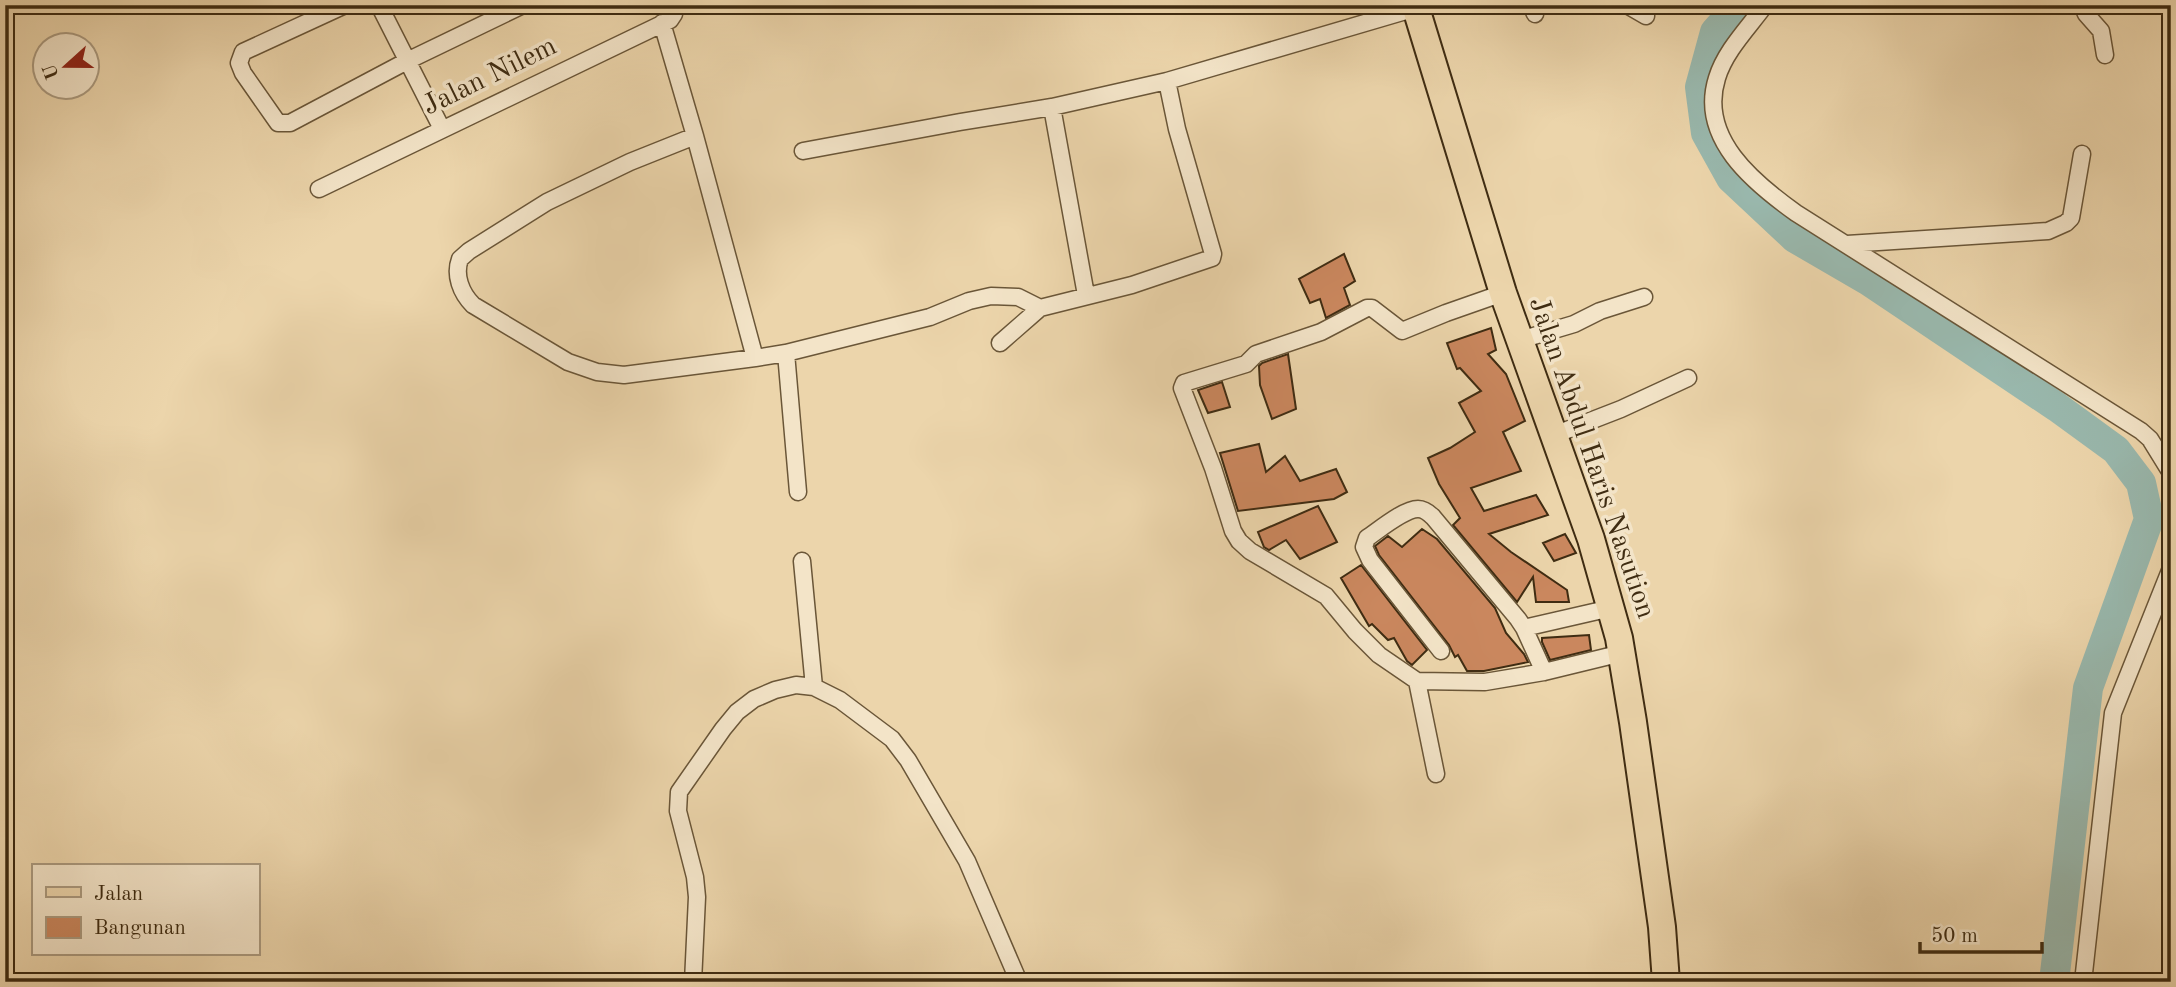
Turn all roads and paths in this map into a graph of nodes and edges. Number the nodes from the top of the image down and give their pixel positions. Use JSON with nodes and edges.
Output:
{"nodes":[{"id":1,"x":345,"y":5,"type":"edge"},
{"id":2,"x":379,"y":5,"type":"edge"},
{"id":3,"x":523,"y":5,"type":"edge"},
{"id":4,"x":675,"y":5,"type":"edge"},
{"id":5,"x":1628,"y":5,"type":"edge"},
{"id":6,"x":1765,"y":5,"type":"edge"},
{"id":7,"x":2082,"y":5,"type":"edge"},
{"id":8,"x":1416,"y":7,"type":"edge"},
{"id":9,"x":1646,"y":16,"type":"dead end"},
{"id":10,"x":662,"y":23,"type":"junction"},
{"id":11,"x":2105,"y":55,"type":"dead end"},
{"id":12,"x":407,"y":61,"type":"junction"},
{"id":13,"x":1167,"y":81,"type":"junction"},
{"id":14,"x":1052,"y":107,"type":"junction"},
{"id":15,"x":442,"y":130,"type":"junction"},
{"id":16,"x":695,"y":136,"type":"junction"},
{"id":17,"x":803,"y":151,"type":"dead end"},
{"id":18,"x":2082,"y":154,"type":"dead end"},
{"id":19,"x":319,"y":189,"type":"dead end"},
{"id":20,"x":1847,"y":244,"type":"junction"},
{"id":21,"x":1503,"y":293,"type":"junction"},
{"id":22,"x":1086,"y":295,"type":"junction"},
{"id":23,"x":1644,"y":297,"type":"dead end"},
{"id":24,"x":1040,"y":308,"type":"junction"},
{"id":25,"x":1520,"y":340,"type":"junction"},
{"id":26,"x":1000,"y":343,"type":"dead end"},
{"id":27,"x":786,"y":353,"type":"junction"},
{"id":28,"x":755,"y":359,"type":"junction"},
{"id":29,"x":1688,"y":378,"type":"dead end"},
{"id":30,"x":1554,"y":435,"type":"junction"},
{"id":31,"x":2171,"y":473,"type":"edge"},
{"id":32,"x":798,"y":492,"type":"dead end"},
{"id":33,"x":802,"y":561,"type":"dead end"},
{"id":34,"x":2171,"y":568,"type":"edge"},
{"id":35,"x":1611,"y":608,"type":"junction"},
{"id":36,"x":1524,"y":628,"type":"junction"},
{"id":37,"x":1441,"y":651,"type":"dead end"},
{"id":38,"x":1622,"y":653,"type":"junction"},
{"id":39,"x":1544,"y":672,"type":"junction"},
{"id":40,"x":1417,"y":681,"type":"junction"},
{"id":41,"x":814,"y":687,"type":"junction"},
{"id":42,"x":1436,"y":775,"type":"dead end"},
{"id":43,"x":693,"y":982,"type":"edge"},
{"id":44,"x":1018,"y":982,"type":"edge"},
{"id":45,"x":1666,"y":982,"type":"edge"},
{"id":46,"x":2083,"y":982,"type":"edge"}],
"edges":[{"from":1,"to":12,"type":"street"},
{"from":2,"to":12,"type":"street"},
{"from":3,"to":12,"type":"street"},
{"from":4,"to":10,"type":"street","name":"Jalan Nilem"},
{"from":5,"to":9,"type":"street"},
{"from":6,"to":20,"type":"street"},
{"from":7,"to":11,"type":"street"},
{"from":8,"to":13,"type":"street"},
{"from":8,"to":21,"type":"main road","name":"Jalan Abdul Haris Nasution"},
{"from":10,"to":15,"type":"street","name":"Jalan Nilem"},
{"from":10,"to":16,"type":"street"},
{"from":12,"to":15,"type":"street"},
{"from":13,"to":14,"type":"street"},
{"from":13,"to":22,"type":"street"},
{"from":14,"to":17,"type":"street"},
{"from":14,"to":22,"type":"street"},
{"from":15,"to":19,"type":"street","name":"Jalan Nilem"},
{"from":16,"to":28,"type":"street"},
{"from":16,"to":28,"type":"street"},
{"from":18,"to":20,"type":"street"},
{"from":20,"to":31,"type":"street"},
{"from":21,"to":25,"type":"main road","name":"Jalan Abdul Haris Nasution"},
{"from":21,"to":40,"type":"street"},
{"from":22,"to":24,"type":"street"},
{"from":23,"to":25,"type":"street"},
{"from":24,"to":26,"type":"street"},
{"from":24,"to":27,"type":"street"},
{"from":25,"to":30,"type":"main road","name":"Jalan Abdul Haris Nasution"},
{"from":27,"to":28,"type":"street"},
{"from":27,"to":32,"type":"street"},
{"from":29,"to":30,"type":"street"},
{"from":30,"to":35,"type":"main road","name":"Jalan Abdul Haris Nasution"},
{"from":33,"to":41,"type":"street"},
{"from":34,"to":46,"type":"street"},
{"from":35,"to":36,"type":"street"},
{"from":35,"to":38,"type":"main road","name":"Jalan Abdul Haris Nasution"},
{"from":36,"to":37,"type":"street"},
{"from":36,"to":39,"type":"street"},
{"from":38,"to":39,"type":"street"},
{"from":38,"to":45,"type":"main road","name":"Jalan Abdul Haris Nasution"},
{"from":39,"to":40,"type":"street"},
{"from":40,"to":42,"type":"street"},
{"from":41,"to":43,"type":"street"},
{"from":41,"to":44,"type":"street"}]}
